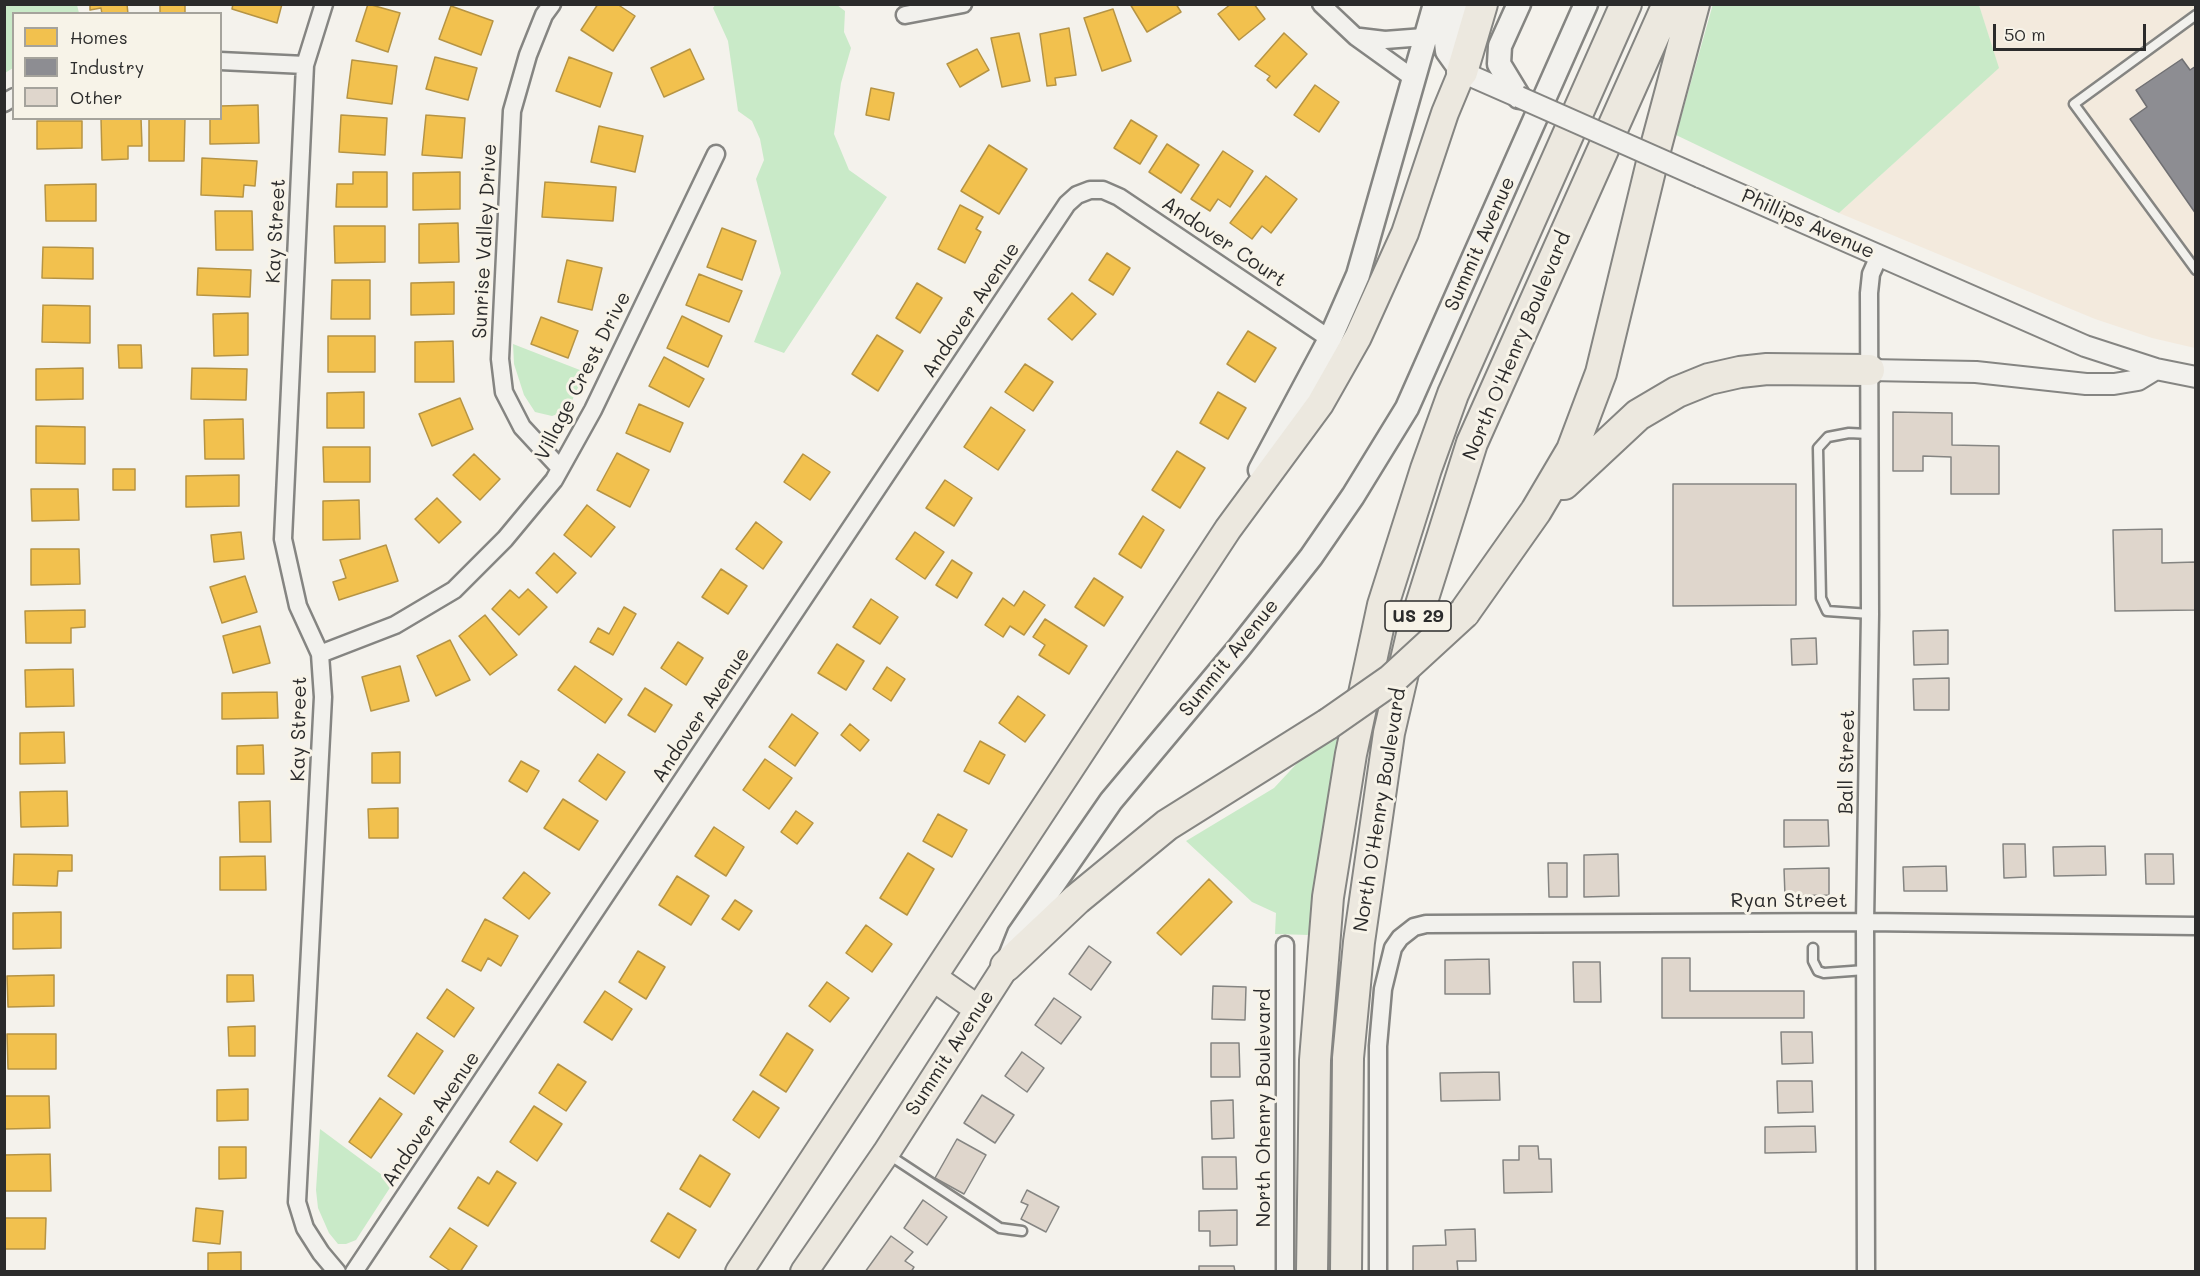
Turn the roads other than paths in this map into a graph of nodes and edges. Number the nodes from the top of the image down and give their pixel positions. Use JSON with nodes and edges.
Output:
{"nodes":[{"id":1,"x":324,"y":4,"type":"edge"},
{"id":2,"x":552,"y":4,"type":"edge"},
{"id":3,"x":963,"y":4,"type":"edge"},
{"id":4,"x":1321,"y":4,"type":"edge"},
{"id":5,"x":1435,"y":4,"type":"edge"},
{"id":6,"x":1457,"y":4,"type":"edge"},
{"id":7,"x":1482,"y":4,"type":"edge"},
{"id":8,"x":1519,"y":4,"type":"edge"},
{"id":9,"x":1586,"y":4,"type":"edge"},
{"id":10,"x":1626,"y":4,"type":"edge"},
{"id":11,"x":1668,"y":4,"type":"edge"},
{"id":12,"x":1694,"y":4,"type":"edge"},
{"id":13,"x":905,"y":15,"type":"dead end"},
{"id":14,"x":2196,"y":15,"type":"edge"},
{"id":15,"x":1356,"y":37,"type":"junction"},
{"id":16,"x":1424,"y":37,"type":"junction"},
{"id":17,"x":222,"y":61,"type":"edge"},
{"id":18,"x":305,"y":65,"type":"junction"},
{"id":19,"x":1462,"y":72,"type":"junction"},
{"id":20,"x":1413,"y":78,"type":"junction"},
{"id":21,"x":1519,"y":97,"type":"junction"},
{"id":22,"x":716,"y":154,"type":"dead end"},
{"id":23,"x":1090,"y":190,"type":"joint"},
{"id":24,"x":1879,"y":256,"type":"junction"},
{"id":25,"x":2196,"y":270,"type":"edge"},
{"id":26,"x":1330,"y":339,"type":"junction"},
{"id":27,"x":2156,"y":369,"type":"junction"},
{"id":28,"x":1869,"y":370,"type":"junction"},
{"id":29,"x":2196,"y":377,"type":"edge"},
{"id":30,"x":1869,"y":434,"type":"junction"},
{"id":31,"x":560,"y":468,"type":"junction"},
{"id":32,"x":1536,"y":511,"type":"junction"},
{"id":33,"x":1228,"y":529,"type":"junction"},
{"id":34,"x":1870,"y":614,"type":"junction"},
{"id":35,"x":320,"y":654,"type":"junction"},
{"id":36,"x":1865,"y":922,"type":"junction"},
{"id":37,"x":2196,"y":926,"type":"edge"},
{"id":38,"x":1285,"y":945,"type":"dead end"},
{"id":39,"x":1813,"y":948,"type":"dead end"},
{"id":40,"x":1006,"y":966,"type":"junction"},
{"id":41,"x":1865,"y":970,"type":"junction"},
{"id":42,"x":934,"y":978,"type":"junction"},
{"id":43,"x":978,"y":1009,"type":"junction"},
{"id":44,"x":886,"y":1153,"type":"junction"},
{"id":45,"x":1022,"y":1231,"type":"dead end"},
{"id":46,"x":338,"y":1272,"type":"edge"},
{"id":47,"x":354,"y":1272,"type":"edge"},
{"id":48,"x":739,"y":1272,"type":"edge"},
{"id":49,"x":804,"y":1272,"type":"edge"},
{"id":50,"x":1285,"y":1272,"type":"edge"},
{"id":51,"x":1312,"y":1272,"type":"edge"},
{"id":52,"x":1346,"y":1272,"type":"edge"},
{"id":53,"x":1378,"y":1272,"type":"edge"},
{"id":54,"x":1866,"y":1272,"type":"edge"}],
"edges":[{"from":1,"to":18,"type":"street","name":"Kay Street"},
{"from":2,"to":31,"type":"street","name":"Sunrise Valley Drive"},
{"from":3,"to":13,"type":"street"},
{"from":4,"to":15,"type":"street"},
{"from":5,"to":16,"type":"main road"},
{"from":6,"to":19,"type":"main road"},
{"from":7,"to":19,"type":"highway"},
{"from":8,"to":21,"type":"main road"},
{"from":9,"to":40,"type":"main road","name":"Summit Avenue"},
{"from":10,"to":51,"type":"highway","name":"North O'Henry Boulevard","number":"US 29"},
{"from":11,"to":52,"type":"highway","name":"North O'Henry Boulevard","number":"US 29"},
{"from":12,"to":32,"type":"highway"},
{"from":14,"to":25,"type":"lane"},
{"from":15,"to":16,"type":"street"},
{"from":15,"to":20,"type":"street"},
{"from":16,"to":20,"type":"main road"},
{"from":17,"to":18,"type":"street"},
{"from":18,"to":35,"type":"street","name":"Kay Street"},
{"from":19,"to":21,"type":"street","name":"Phillips Avenue"},
{"from":19,"to":33,"type":"main road"},
{"from":20,"to":26,"type":"main road"},
{"from":21,"to":24,"type":"street","name":"Phillips Avenue","bridge":true},
{"from":22,"to":31,"type":"street","name":"Village Crest Drive"},
{"from":23,"to":26,"type":"street","name":"Andover Court"},
{"from":23,"to":47,"type":"street","name":"Andover Avenue"},
{"from":24,"to":27,"type":"street","name":"Phillips Avenue"},
{"from":24,"to":28,"type":"street","name":"Ball Street"},
{"from":26,"to":33,"type":"main road"},
{"from":27,"to":28,"type":"street"},
{"from":27,"to":29,"type":"street","name":"Phillips Avenue"},
{"from":28,"to":30,"type":"street","name":"Ball Street"},
{"from":28,"to":32,"type":"highway"},
{"from":30,"to":34,"type":"street","name":"Ball Street"},
{"from":30,"to":34,"type":"lane"},
{"from":31,"to":35,"type":"street","name":"Village Crest Drive"},
{"from":32,"to":40,"type":"highway","bridge":true},
{"from":33,"to":42,"type":"main road"},
{"from":34,"to":36,"type":"street","name":"Ball Street"},
{"from":35,"to":46,"type":"street","name":"Kay Street"},
{"from":36,"to":37,"type":"street","name":"Ryan Street"},
{"from":36,"to":41,"type":"street","name":"Ball Street"},
{"from":36,"to":53,"type":"street","name":"Ryan Street"},
{"from":38,"to":50,"type":"street","name":"North Ohenry Boulevard"},
{"from":39,"to":41,"type":"lane"},
{"from":40,"to":43,"type":"main road","name":"Summit Avenue"},
{"from":41,"to":54,"type":"street","name":"Ball Street"},
{"from":42,"to":43,"type":"main road"},
{"from":42,"to":48,"type":"main road"},
{"from":43,"to":44,"type":"main road","name":"Summit Avenue"},
{"from":44,"to":45,"type":"lane"},
{"from":44,"to":49,"type":"main road","name":"Summit Avenue"}]}
